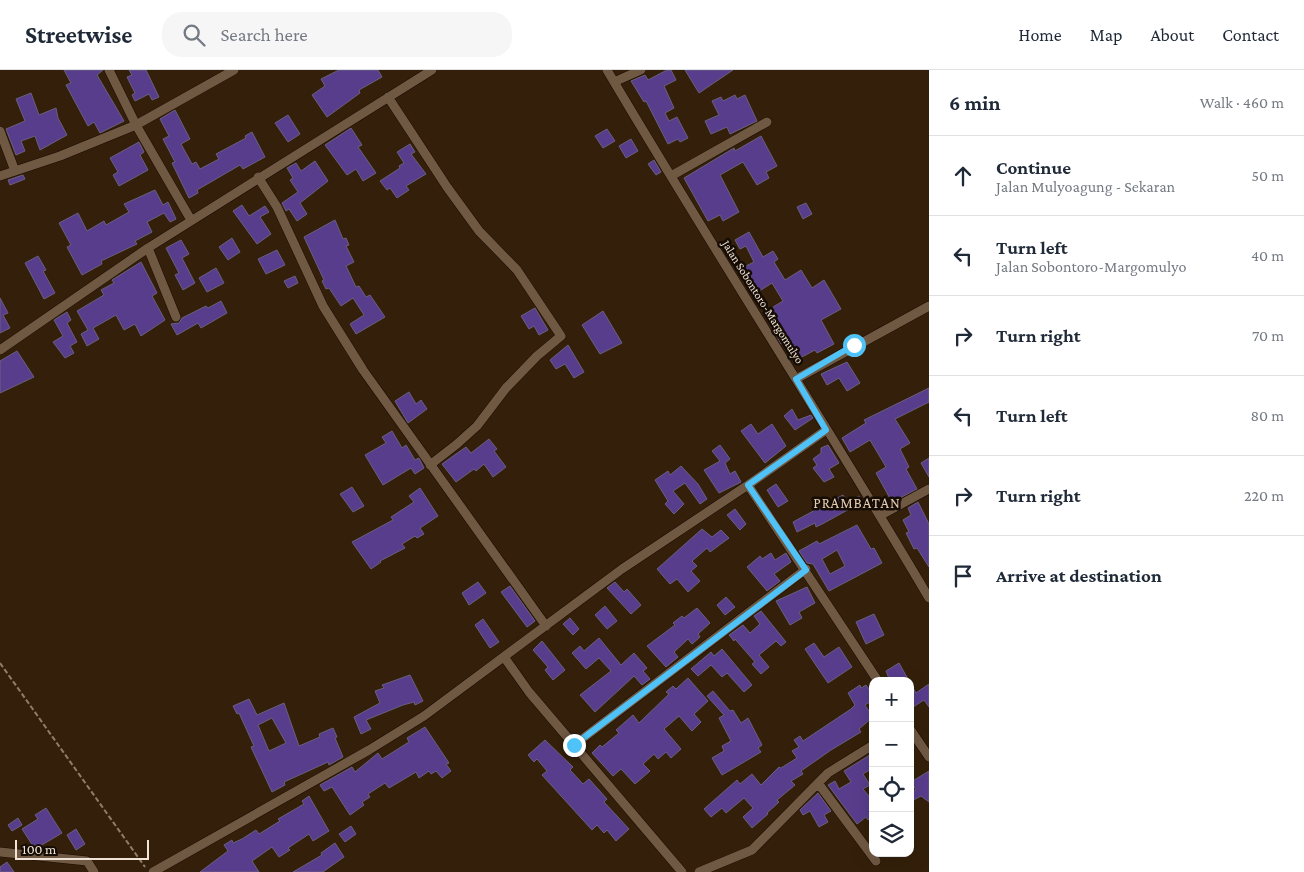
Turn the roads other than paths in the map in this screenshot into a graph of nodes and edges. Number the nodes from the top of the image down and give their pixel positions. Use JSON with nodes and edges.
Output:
{"nodes":[{"id":1,"x":109,"y":70,"type":"edge"},
{"id":2,"x":234,"y":70,"type":"edge"},
{"id":3,"x":432,"y":70,"type":"edge"},
{"id":4,"x":607,"y":70,"type":"edge"},
{"id":5,"x":642,"y":70,"type":"edge"},
{"id":6,"x":614,"y":82,"type":"junction"},
{"id":7,"x":388,"y":97,"type":"junction"},
{"id":8,"x":767,"y":122,"type":"dead end"},
{"id":9,"x":136,"y":125,"type":"junction"},
{"id":10,"x":0,"y":131,"type":"edge"},
{"id":11,"x":15,"y":171,"type":"junction"},
{"id":12,"x":0,"y":176,"type":"edge"},
{"id":13,"x":671,"y":176,"type":"junction"},
{"id":14,"x":258,"y":177,"type":"junction"},
{"id":15,"x":191,"y":220,"type":"junction"},
{"id":16,"x":148,"y":248,"type":"junction"},
{"id":17,"x":929,"y":306,"type":"edge"},
{"id":18,"x":176,"y":317,"type":"dead end"},
{"id":19,"x":0,"y":350,"type":"edge"},
{"id":20,"x":796,"y":379,"type":"junction"},
{"id":21,"x":826,"y":430,"type":"junction"},
{"id":22,"x":430,"y":465,"type":"junction"},
{"id":23,"x":748,"y":485,"type":"junction"},
{"id":24,"x":929,"y":490,"type":"edge"},
{"id":25,"x":881,"y":515,"type":"junction"},
{"id":26,"x":806,"y":570,"type":"junction"},
{"id":27,"x":929,"y":597,"type":"edge"},
{"id":28,"x":546,"y":626,"type":"junction"},
{"id":29,"x":504,"y":657,"type":"junction"},
{"id":30,"x":875,"y":677,"type":"edge"},
{"id":31,"x":914,"y":735,"type":"edge"},
{"id":32,"x":574,"y":745,"type":"junction"},
{"id":33,"x":869,"y":747,"type":"edge"},
{"id":34,"x":929,"y":757,"type":"edge"},
{"id":35,"x":818,"y":783,"type":"junction"},
{"id":36,"x":0,"y":852,"type":"edge"},
{"id":37,"x":876,"y":861,"type":"dead end"},
{"id":38,"x":94,"y":872,"type":"edge"},
{"id":39,"x":151,"y":872,"type":"edge"},
{"id":40,"x":682,"y":872,"type":"edge"},
{"id":41,"x":699,"y":872,"type":"edge"}],
"edges":[{"from":1,"to":9,"type":"street"},
{"from":2,"to":9,"type":"street"},
{"from":3,"to":7,"type":"street"},
{"from":4,"to":6,"type":"street","name":"Jalan Sobontoro-Margomulyo"},
{"from":5,"to":6,"type":"street"},
{"from":6,"to":13,"type":"street","name":"Jalan Sobontoro-Margomulyo"},
{"from":7,"to":14,"type":"street"},
{"from":7,"to":22,"type":"street"},
{"from":8,"to":13,"type":"street"},
{"from":9,"to":11,"type":"street"},
{"from":9,"to":15,"type":"street"},
{"from":10,"to":11,"type":"street"},
{"from":11,"to":12,"type":"street"},
{"from":13,"to":20,"type":"street","name":"Jalan Sobontoro-Margomulyo"},
{"from":14,"to":15,"type":"street"},
{"from":14,"to":22,"type":"street"},
{"from":15,"to":16,"type":"street"},
{"from":16,"to":18,"type":"street"},
{"from":16,"to":19,"type":"street"},
{"from":17,"to":20,"type":"street"},
{"from":20,"to":21,"type":"street","name":"Jalan Sobontoro-Margomulyo"},
{"from":21,"to":23,"type":"street"},
{"from":21,"to":25,"type":"street","name":"Jalan Sobontoro-Margomulyo"},
{"from":22,"to":28,"type":"street"},
{"from":23,"to":26,"type":"street"},
{"from":23,"to":28,"type":"street"},
{"from":24,"to":25,"type":"street"},
{"from":25,"to":27,"type":"street","name":"Jalan Sobontoro-Margomulyo"},
{"from":26,"to":30,"type":"street"},
{"from":26,"to":32,"type":"street"},
{"from":28,"to":29,"type":"street"},
{"from":29,"to":32,"type":"street"},
{"from":29,"to":39,"type":"street"},
{"from":31,"to":34,"type":"street"},
{"from":32,"to":40,"type":"street"},
{"from":33,"to":35,"type":"street"},
{"from":35,"to":37,"type":"street"},
{"from":35,"to":41,"type":"street"},
{"from":36,"to":38,"type":"street"}]}
